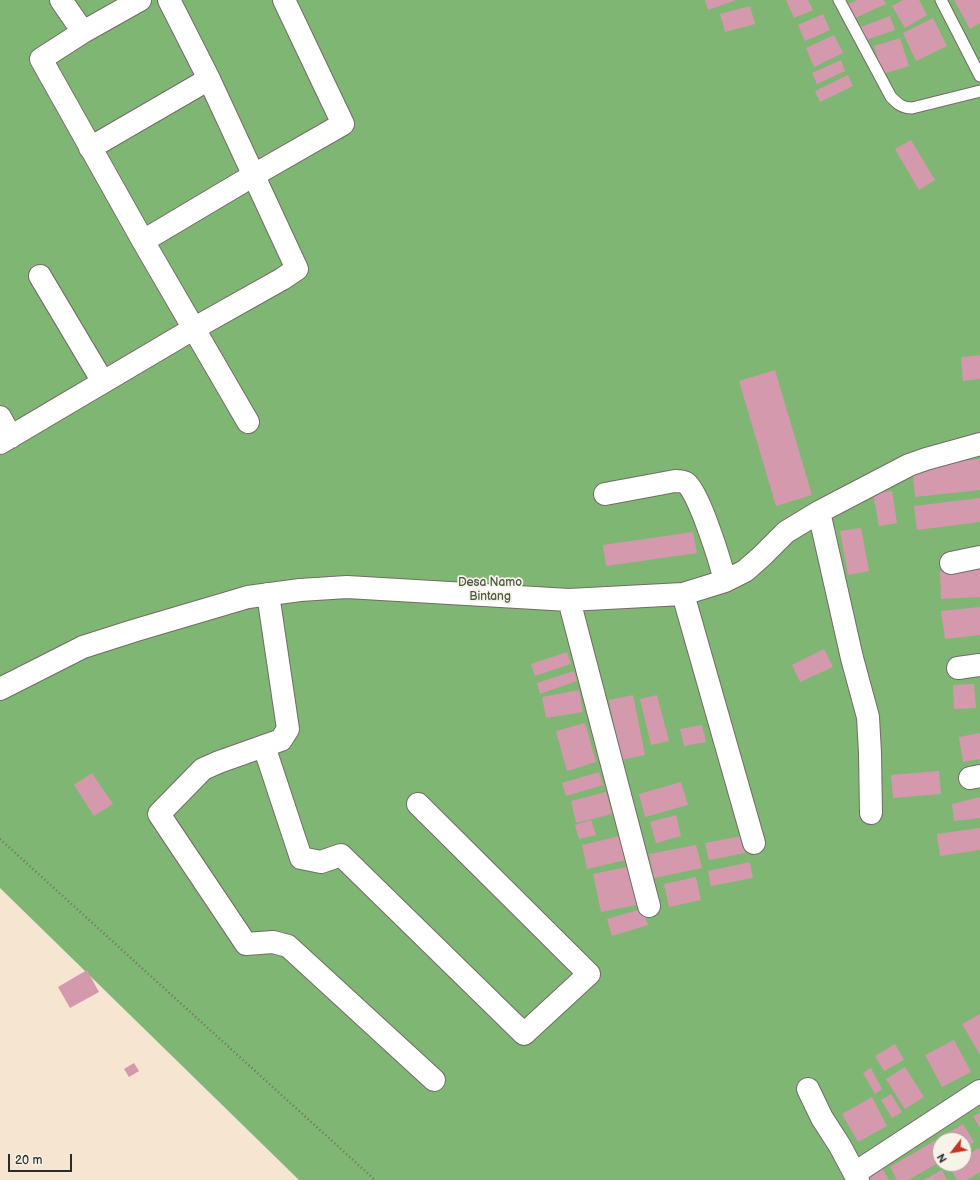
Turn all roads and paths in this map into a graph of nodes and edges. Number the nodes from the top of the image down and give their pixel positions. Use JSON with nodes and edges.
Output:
{"nodes":[{"id":1,"x":61,"y":0,"type":"edge"},
{"id":2,"x":140,"y":0,"type":"edge"},
{"id":3,"x":170,"y":0,"type":"edge"},
{"id":4,"x":284,"y":0,"type":"edge"},
{"id":5,"x":839,"y":0,"type":"edge"},
{"id":6,"x":941,"y":0,"type":"edge"},
{"id":7,"x":83,"y":32,"type":"junction"},
{"id":8,"x":980,"y":76,"type":"edge"},
{"id":9,"x":209,"y":79,"type":"junction"},
{"id":10,"x":980,"y":91,"type":"edge"},
{"id":11,"x":90,"y":148,"type":"junction"},
{"id":12,"x":254,"y":174,"type":"junction"},
{"id":13,"x":143,"y":240,"type":"junction"},
{"id":14,"x":40,"y":276,"type":"dead end"},
{"id":15,"x":193,"y":329,"type":"junction"},
{"id":16,"x":103,"y":382,"type":"junction"},
{"id":17,"x":0,"y":417,"type":"edge"},
{"id":18,"x":248,"y":422,"type":"dead end"},
{"id":19,"x":6,"y":440,"type":"edge"},
{"id":20,"x":980,"y":444,"type":"edge"},
{"id":21,"x":605,"y":494,"type":"dead end"},
{"id":22,"x":819,"y":512,"type":"junction"},
{"id":23,"x":980,"y":557,"type":"edge"},
{"id":24,"x":951,"y":563,"type":"dead end"},
{"id":25,"x":724,"y":581,"type":"junction"},
{"id":26,"x":268,"y":594,"type":"junction"},
{"id":27,"x":683,"y":594,"type":"junction"},
{"id":28,"x":569,"y":600,"type":"junction"},
{"id":29,"x":980,"y":665,"type":"edge"},
{"id":30,"x":958,"y":668,"type":"dead end"},
{"id":31,"x":0,"y":690,"type":"edge"},
{"id":32,"x":264,"y":746,"type":"junction"},
{"id":33,"x":418,"y":804,"type":"dead end"},
{"id":34,"x":871,"y":813,"type":"dead end"},
{"id":35,"x":0,"y":839,"type":"edge"},
{"id":36,"x":754,"y":843,"type":"dead end"},
{"id":37,"x":649,"y":906,"type":"dead end"},
{"id":38,"x":434,"y":1080,"type":"dead end"},
{"id":39,"x":808,"y":1088,"type":"dead end"},
{"id":40,"x":980,"y":1091,"type":"edge"},
{"id":41,"x":857,"y":1176,"type":"edge"},
{"id":42,"x":375,"y":1180,"type":"edge"}],
"edges":[{"from":1,"to":7,"type":"street"},
{"from":2,"to":7,"type":"street"},
{"from":3,"to":9,"type":"street"},
{"from":4,"to":12,"type":"street"},
{"from":5,"to":10,"type":"lane"},
{"from":6,"to":8,"type":"lane"},
{"from":7,"to":11,"type":"street"},
{"from":9,"to":11,"type":"street"},
{"from":9,"to":12,"type":"street"},
{"from":11,"to":13,"type":"street"},
{"from":12,"to":13,"type":"street"},
{"from":12,"to":15,"type":"street"},
{"from":13,"to":15,"type":"street"},
{"from":14,"to":16,"type":"street"},
{"from":15,"to":16,"type":"street"},
{"from":15,"to":18,"type":"street"},
{"from":16,"to":19,"type":"street"},
{"from":17,"to":19,"type":"street"},
{"from":20,"to":22,"type":"street"},
{"from":21,"to":25,"type":"street"},
{"from":22,"to":25,"type":"street"},
{"from":22,"to":34,"type":"street"},
{"from":23,"to":24,"type":"street"},
{"from":25,"to":27,"type":"street"},
{"from":26,"to":28,"type":"street"},
{"from":26,"to":31,"type":"street"},
{"from":26,"to":32,"type":"street"},
{"from":27,"to":28,"type":"street"},
{"from":27,"to":36,"type":"street"},
{"from":28,"to":37,"type":"street"},
{"from":29,"to":30,"type":"street"},
{"from":32,"to":33,"type":"street"},
{"from":32,"to":38,"type":"street"},
{"from":35,"to":42,"type":"path"},
{"from":39,"to":41,"type":"street"},
{"from":40,"to":41,"type":"street"}]}
